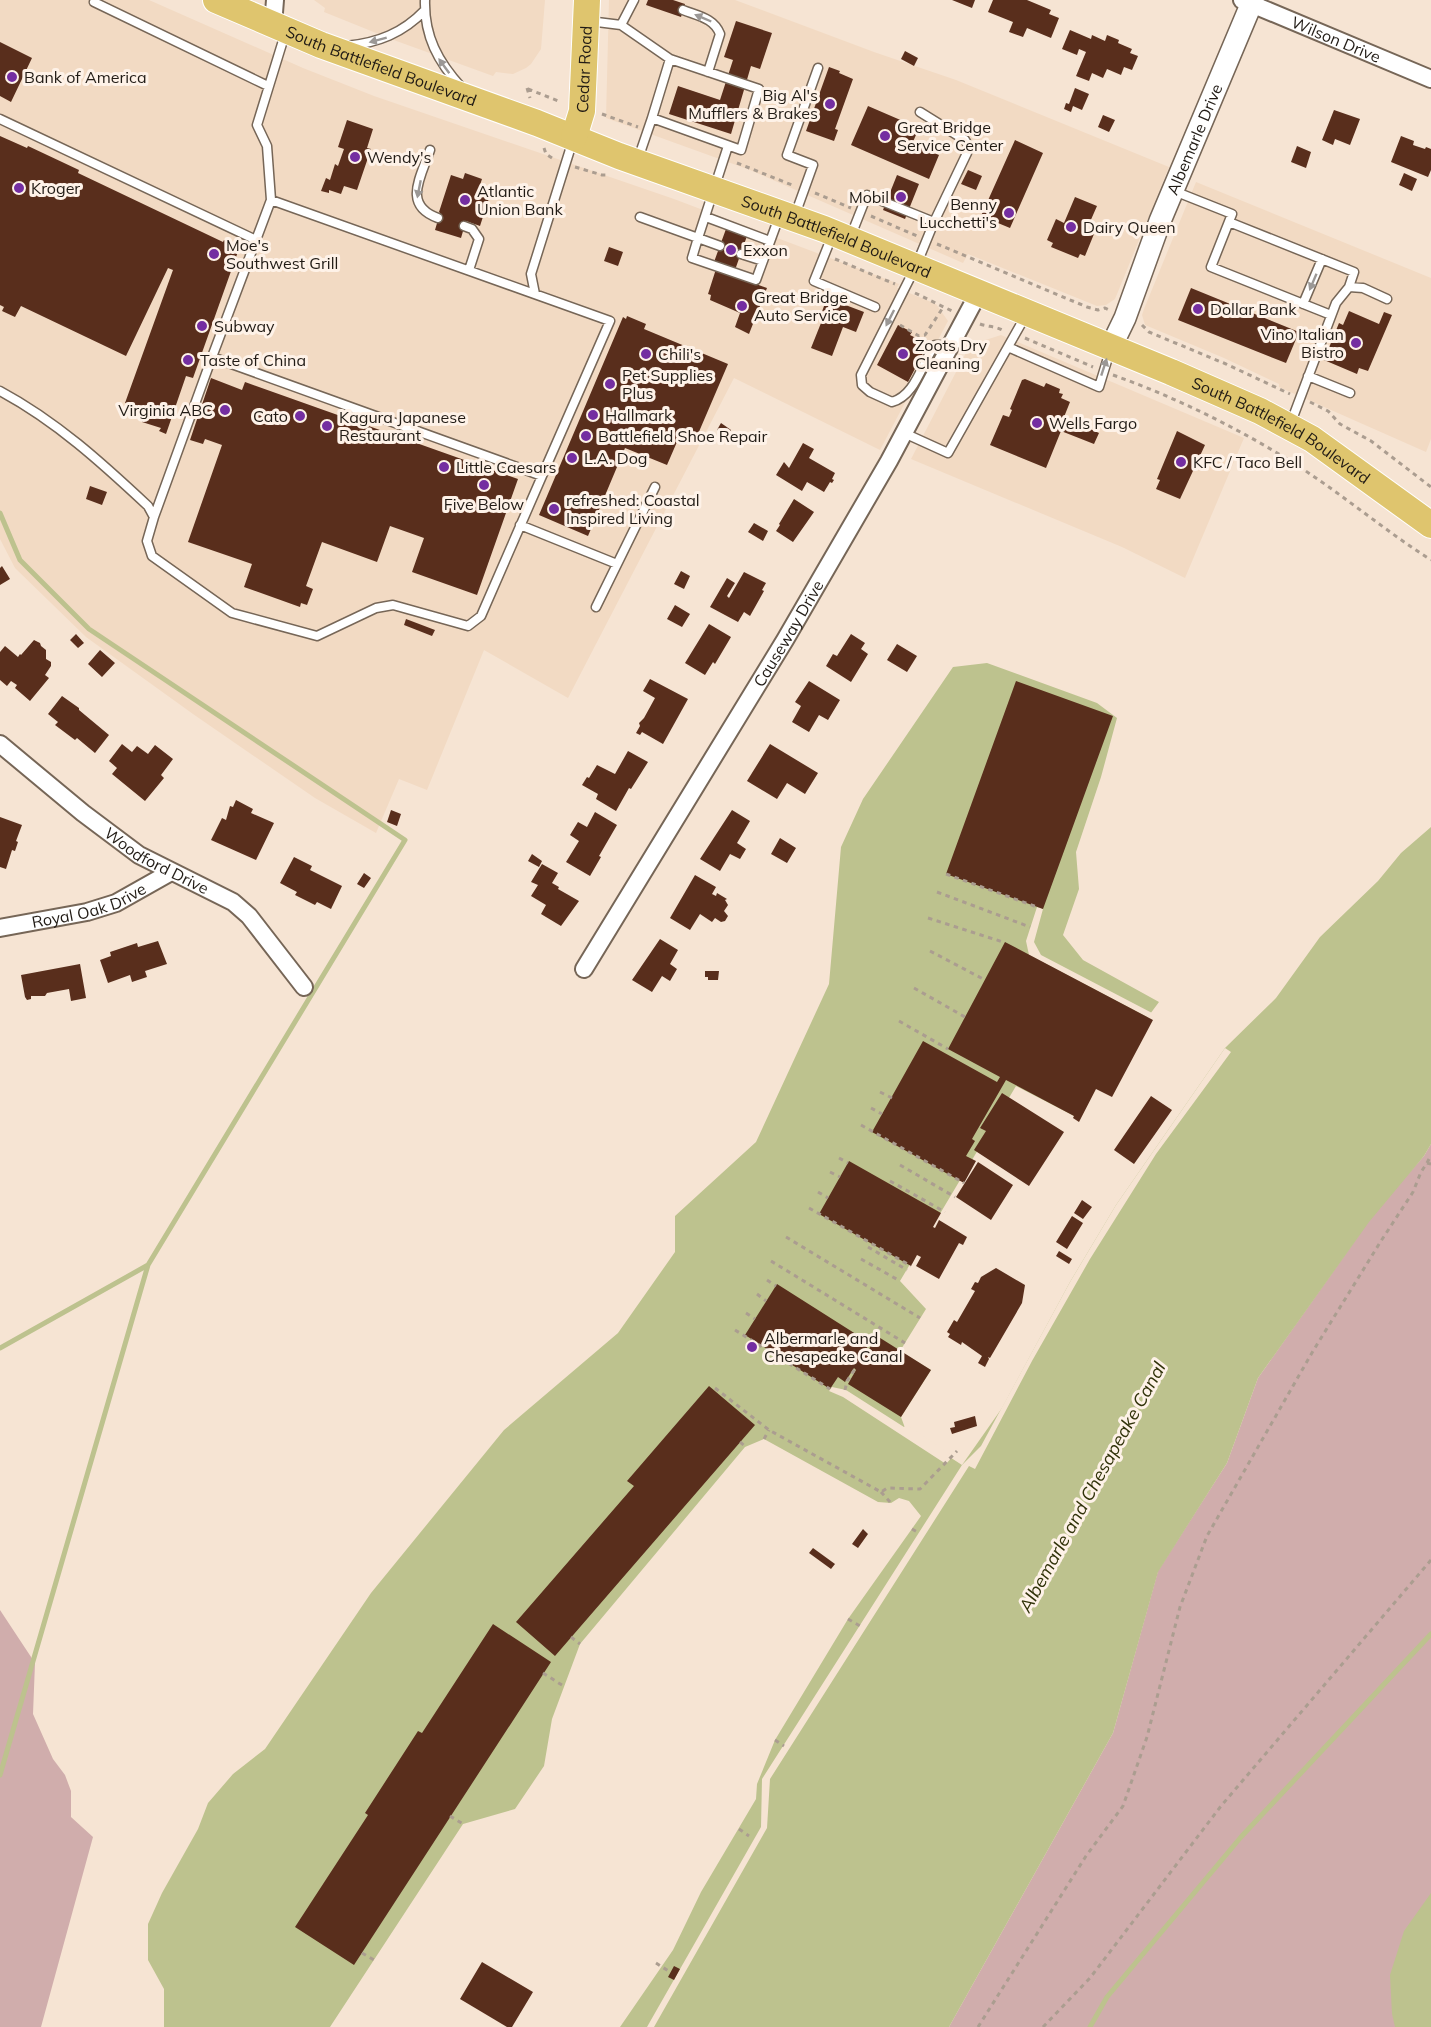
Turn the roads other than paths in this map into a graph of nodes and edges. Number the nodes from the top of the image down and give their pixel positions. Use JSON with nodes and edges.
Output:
{"nodes":[{"id":1,"x":95,"y":0,"type":"edge"},
{"id":2,"x":216,"y":0,"type":"edge"},
{"id":3,"x":633,"y":0,"type":"edge"},
{"id":4,"x":1248,"y":1,"type":"edge"},
{"id":5,"x":425,"y":5,"type":"edge"},
{"id":6,"x":586,"y":10,"type":"edge"},
{"id":7,"x":683,"y":10,"type":"dead end"},
{"id":8,"x":278,"y":18,"type":"edge"},
{"id":9,"x":621,"y":25,"type":"junction"},
{"id":10,"x":321,"y":45,"type":"junction"},
{"id":11,"x":670,"y":59,"type":"junction"},
{"id":12,"x":818,"y":68,"type":"dead end"},
{"id":13,"x":708,"y":72,"type":"junction"},
{"id":14,"x":1431,"y":79,"type":"edge"},
{"id":15,"x":268,"y":86,"type":"junction"},
{"id":16,"x":487,"y":106,"type":"junction"},
{"id":17,"x":920,"y":112,"type":"dead end"},
{"id":18,"x":652,"y":118,"type":"junction"},
{"id":19,"x":0,"y":119,"type":"edge"},
{"id":20,"x":574,"y":137,"type":"junction"},
{"id":21,"x":728,"y":146,"type":"junction"},
{"id":22,"x":430,"y":150,"type":"dead end"},
{"id":23,"x":637,"y":163,"type":"junction"},
{"id":24,"x":715,"y":190,"type":"junction"},
{"id":25,"x":1173,"y":191,"type":"junction"},
{"id":26,"x":271,"y":200,"type":"junction"},
{"id":27,"x":787,"y":216,"type":"junction"},
{"id":28,"x":640,"y":217,"type":"dead end"},
{"id":29,"x":706,"y":217,"type":"junction"},
{"id":30,"x":438,"y":218,"type":"dead end"},
{"id":31,"x":934,"y":222,"type":"junction"},
{"id":32,"x":1229,"y":222,"type":"junction"},
{"id":33,"x":464,"y":226,"type":"dead end"},
{"id":34,"x":841,"y":236,"type":"junction"},
{"id":35,"x":698,"y":238,"type":"junction"},
{"id":36,"x":256,"y":240,"type":"junction"},
{"id":37,"x":770,"y":241,"type":"junction"},
{"id":38,"x":720,"y":246,"type":"dead end"},
{"id":39,"x":741,"y":254,"type":"dead end"},
{"id":40,"x":1322,"y":259,"type":"junction"},
{"id":41,"x":763,"y":261,"type":"junction"},
{"id":42,"x":916,"y":266,"type":"junction"},
{"id":43,"x":469,"y":270,"type":"junction"},
{"id":44,"x":1349,"y":287,"type":"junction"},
{"id":45,"x":979,"y":292,"type":"junction"},
{"id":46,"x":535,"y":294,"type":"junction"},
{"id":47,"x":1387,"y":299,"type":"dead end"},
{"id":48,"x":1303,"y":304,"type":"junction"},
{"id":49,"x":875,"y":307,"type":"dead end"},
{"id":50,"x":1027,"y":312,"type":"junction"},
{"id":51,"x":1331,"y":315,"type":"junction"},
{"id":52,"x":1008,"y":347,"type":"junction"},
{"id":53,"x":1111,"y":347,"type":"junction"},
{"id":54,"x":949,"y":349,"type":"junction"},
{"id":55,"x":212,"y":357,"type":"junction"},
{"id":56,"x":1308,"y":376,"type":"junction"},
{"id":57,"x":0,"y":391,"type":"edge"},
{"id":58,"x":1350,"y":393,"type":"dead end"},
{"id":59,"x":1290,"y":426,"type":"junction"},
{"id":60,"x":904,"y":433,"type":"junction"},
{"id":61,"x":542,"y":476,"type":"junction"},
{"id":62,"x":655,"y":487,"type":"dead end"},
{"id":63,"x":154,"y":517,"type":"junction"},
{"id":64,"x":520,"y":525,"type":"junction"},
{"id":65,"x":1431,"y":525,"type":"edge"},
{"id":66,"x":617,"y":564,"type":"junction"},
{"id":67,"x":596,"y":607,"type":"dead end"},
{"id":68,"x":0,"y":744,"type":"edge"},
{"id":69,"x":171,"y":872,"type":"junction"},
{"id":70,"x":0,"y":928,"type":"edge"},
{"id":71,"x":584,"y":969,"type":"dead end"},
{"id":72,"x":304,"y":987,"type":"dead end"}],
"edges":[{"from":1,"to":15,"type":"lane"},
{"from":2,"to":8,"type":"main road","name":"South Battlefield Boulevard"},
{"from":3,"to":9,"type":"lane"},
{"from":4,"to":14,"type":"street","name":"Wilson Drive"},
{"from":4,"to":25,"type":"street","name":"Albemarle Drive"},
{"from":5,"to":10,"type":"lane","one_way":true},
{"from":16,"to":5,"type":"lane","one_way":true},
{"from":6,"to":9,"type":"lane"},
{"from":6,"to":20,"type":"main road","name":"Cedar Road"},
{"from":13,"to":7,"type":"lane","one_way":true},
{"from":8,"to":10,"type":"main road","name":"South Battlefield Boulevard"},
{"from":8,"to":15,"type":"lane"},
{"from":9,"to":11,"type":"lane"},
{"from":10,"to":16,"type":"main road","name":"South Battlefield Boulevard"},
{"from":11,"to":13,"type":"lane"},
{"from":11,"to":18,"type":"lane"},
{"from":12,"to":27,"type":"lane"},
{"from":13,"to":21,"type":"lane"},
{"from":15,"to":26,"type":"lane"},
{"from":16,"to":20,"type":"main road","name":"South Battlefield Boulevard"},
{"from":17,"to":31,"type":"lane"},
{"from":18,"to":21,"type":"lane"},
{"from":18,"to":23,"type":"lane"},
{"from":19,"to":36,"type":"lane"},
{"from":20,"to":23,"type":"main road","name":"South Battlefield Boulevard"},
{"from":20,"to":46,"type":"lane"},
{"from":21,"to":24,"type":"lane"},
{"from":22,"to":30,"type":"lane","one_way":true},
{"from":23,"to":24,"type":"main road","name":"South Battlefield Boulevard"},
{"from":24,"to":27,"type":"main road","name":"South Battlefield Boulevard"},
{"from":24,"to":29,"type":"lane"},
{"from":25,"to":32,"type":"lane"},
{"from":25,"to":53,"type":"street","name":"Albemarle Drive"},
{"from":26,"to":36,"type":"lane"},
{"from":26,"to":43,"type":"lane"},
{"from":27,"to":34,"type":"main road","name":"South Battlefield Boulevard"},
{"from":27,"to":37,"type":"lane"},
{"from":28,"to":35,"type":"lane"},
{"from":29,"to":35,"type":"lane"},
{"from":29,"to":37,"type":"lane"},
{"from":31,"to":34,"type":"lane"},
{"from":31,"to":42,"type":"lane"},
{"from":32,"to":40,"type":"lane"},
{"from":32,"to":48,"type":"lane"},
{"from":33,"to":43,"type":"lane"},
{"from":34,"to":42,"type":"main road","name":"South Battlefield Boulevard"},
{"from":34,"to":49,"type":"lane"},
{"from":35,"to":38,"type":"lane"},
{"from":35,"to":41,"type":"lane"},
{"from":36,"to":55,"type":"lane"},
{"from":37,"to":41,"type":"lane"},
{"from":39,"to":41,"type":"lane"},
{"from":40,"to":44,"type":"lane"},
{"from":40,"to":48,"type":"lane","one_way":true},
{"from":42,"to":45,"type":"main road","name":"South Battlefield Boulevard"},
{"from":42,"to":54,"type":"lane","one_way":true},
{"from":43,"to":46,"type":"lane"},
{"from":44,"to":47,"type":"lane"},
{"from":44,"to":51,"type":"lane"},
{"from":45,"to":50,"type":"main road","name":"South Battlefield Boulevard"},
{"from":45,"to":54,"type":"street","name":"Causeway Drive"},
{"from":46,"to":61,"type":"lane"},
{"from":48,"to":51,"type":"lane"},
{"from":50,"to":52,"type":"lane"},
{"from":50,"to":53,"type":"main road","name":"South Battlefield Boulevard"},
{"from":51,"to":56,"type":"lane"},
{"from":52,"to":53,"type":"lane","one_way":true},
{"from":52,"to":60,"type":"lane"},
{"from":53,"to":59,"type":"main road","name":"South Battlefield Boulevard"},
{"from":54,"to":60,"type":"street","name":"Causeway Drive"},
{"from":55,"to":61,"type":"lane"},
{"from":55,"to":63,"type":"lane"},
{"from":56,"to":58,"type":"lane"},
{"from":56,"to":59,"type":"lane"},
{"from":57,"to":63,"type":"lane"},
{"from":59,"to":65,"type":"main road","name":"South Battlefield Boulevard"},
{"from":60,"to":71,"type":"street","name":"Causeway Drive"},
{"from":61,"to":64,"type":"lane"},
{"from":62,"to":66,"type":"lane"},
{"from":63,"to":64,"type":"lane"},
{"from":64,"to":66,"type":"lane"},
{"from":66,"to":67,"type":"lane"},
{"from":68,"to":69,"type":"street","name":"Woodford Drive"},
{"from":69,"to":70,"type":"street","name":"Royal Oak Drive"},
{"from":69,"to":72,"type":"street","name":"Woodford Drive"}]}
